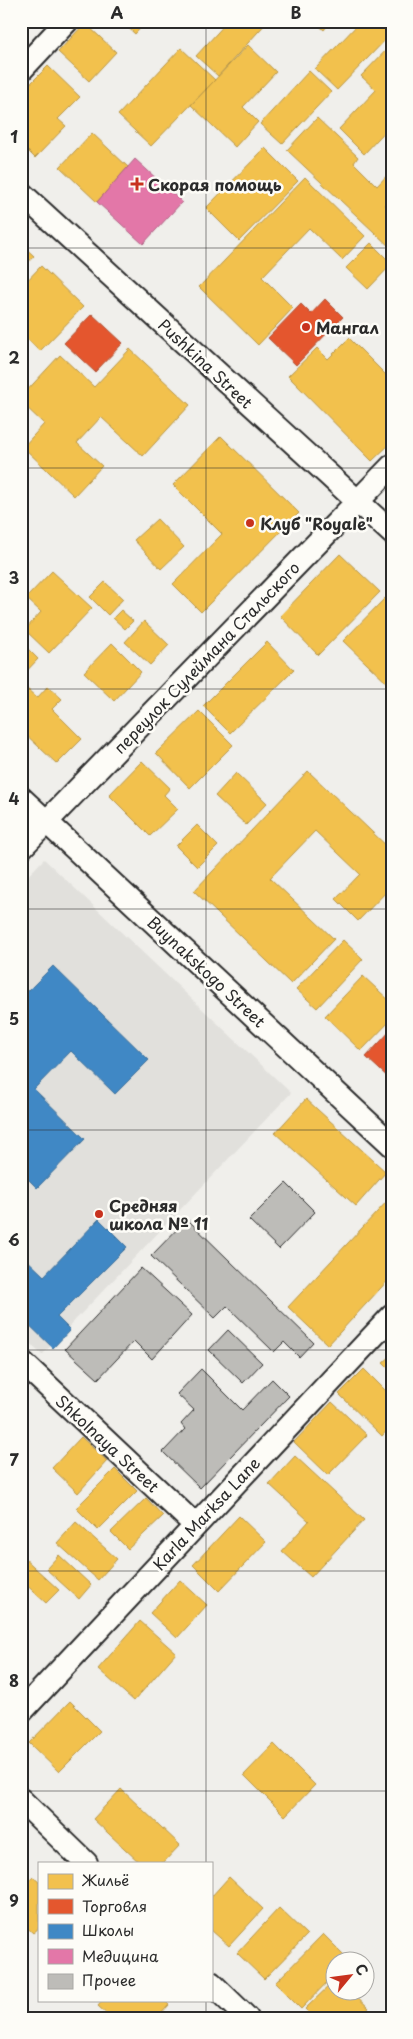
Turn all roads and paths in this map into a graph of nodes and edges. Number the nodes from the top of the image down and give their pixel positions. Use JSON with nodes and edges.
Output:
{"nodes":[{"id":1,"x":67,"y":21,"type":"edge"},
{"id":2,"x":21,"y":70,"type":"edge"},
{"id":3,"x":21,"y":193,"type":"edge"},
{"id":4,"x":392,"y":466,"type":"edge"},
{"id":5,"x":357,"y":502,"type":"junction"},
{"id":6,"x":392,"y":533,"type":"edge"},
{"id":7,"x":21,"y":798,"type":"edge"},
{"id":8,"x":47,"y":822,"type":"junction"},
{"id":9,"x":21,"y":848,"type":"edge"},
{"id":10,"x":392,"y":1145,"type":"edge"},
{"id":11,"x":392,"y":1316,"type":"edge"},
{"id":12,"x":21,"y":1361,"type":"edge"},
{"id":13,"x":195,"y":1525,"type":"junction"},
{"id":14,"x":21,"y":1712,"type":"edge"},
{"id":15,"x":21,"y":1800,"type":"edge"},
{"id":16,"x":85,"y":1862,"type":"edge"},
{"id":17,"x":212,"y":1984,"type":"edge"},
{"id":18,"x":247,"y":2018,"type":"edge"}],
"edges":[{"from":1,"to":2,"type":"street"},
{"from":3,"to":5,"type":"street","name":"Pushkina Street"},
{"from":4,"to":5,"type":"street","name":"переулок Сулеймана Стальского"},
{"from":5,"to":6,"type":"street","name":"Pushkina Street"},
{"from":5,"to":8,"type":"street","name":"переулок Сулеймана Стальского"},
{"from":7,"to":8,"type":"street","name":"Buynakskogo Street"},
{"from":8,"to":9,"type":"street","name":"переулок Сулеймана Стальского"},
{"from":8,"to":10,"type":"street","name":"Buynakskogo Street"},
{"from":11,"to":13,"type":"street","name":"Karla Marksa Lane"},
{"from":12,"to":13,"type":"street","name":"Shkolnaya Street"},
{"from":13,"to":14,"type":"street","name":"Karla Marksa Lane"},
{"from":15,"to":16,"type":"street"},
{"from":17,"to":18,"type":"street"}]}
